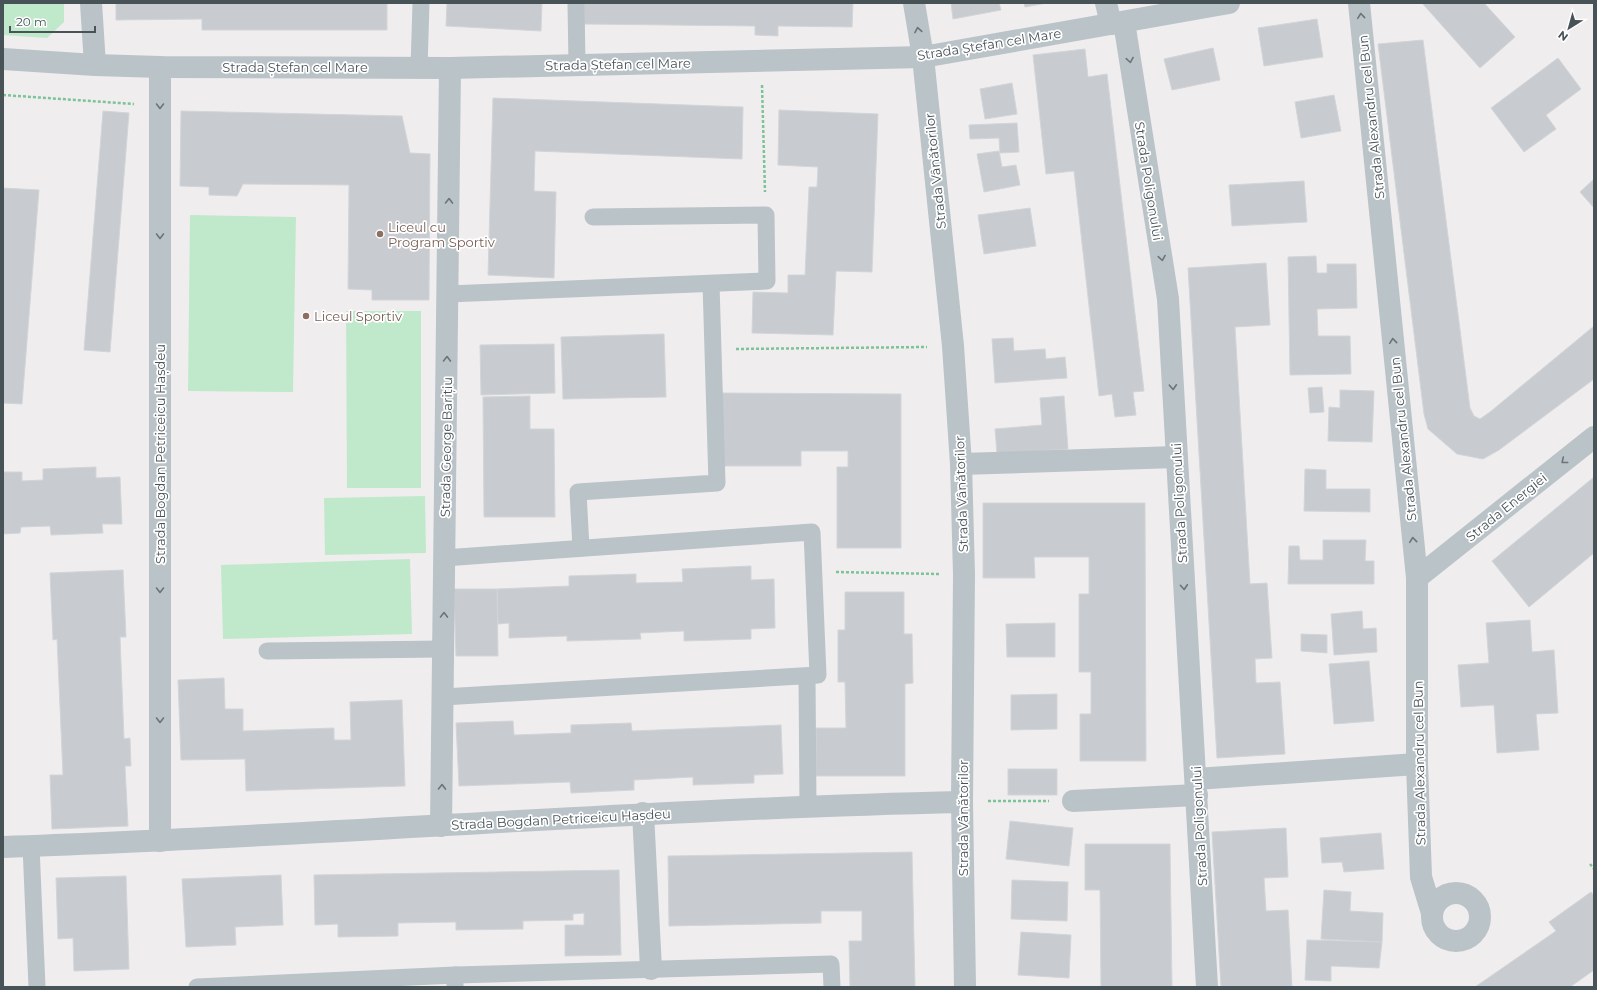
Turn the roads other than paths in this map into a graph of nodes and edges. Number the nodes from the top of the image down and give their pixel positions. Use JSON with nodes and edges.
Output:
{"nodes":[{"id":1,"x":91,"y":3,"type":"edge"},
{"id":2,"x":421,"y":3,"type":"edge"},
{"id":3,"x":576,"y":3,"type":"edge"},
{"id":4,"x":914,"y":3,"type":"edge"},
{"id":5,"x":1106,"y":3,"type":"edge"},
{"id":6,"x":1230,"y":3,"type":"edge"},
{"id":7,"x":1360,"y":3,"type":"edge"},
{"id":8,"x":1117,"y":23,"type":"junction"},
{"id":9,"x":923,"y":56,"type":"junction"},
{"id":10,"x":3,"y":59,"type":"edge"},
{"id":11,"x":95,"y":65,"type":"junction"},
{"id":12,"x":577,"y":65,"type":"junction"},
{"id":13,"x":160,"y":67,"type":"junction"},
{"id":14,"x":419,"y":68,"type":"junction"},
{"id":15,"x":450,"y":68,"type":"junction"},
{"id":16,"x":593,"y":217,"type":"dead end"},
{"id":17,"x":711,"y":284,"type":"junction"},
{"id":18,"x":448,"y":294,"type":"junction"},
{"id":19,"x":1594,"y":437,"type":"edge"},
{"id":20,"x":1176,"y":457,"type":"junction"},
{"id":21,"x":961,"y":464,"type":"junction"},
{"id":22,"x":581,"y":548,"type":"junction"},
{"id":23,"x":444,"y":558,"type":"junction"},
{"id":24,"x":1417,"y":578,"type":"junction"},
{"id":25,"x":443,"y":649,"type":"junction"},
{"id":26,"x":267,"y":651,"type":"dead end"},
{"id":27,"x":807,"y":676,"type":"junction"},
{"id":28,"x":443,"y":697,"type":"junction"},
{"id":29,"x":1417,"y":764,"type":"junction"},
{"id":30,"x":1197,"y":787,"type":"junction"},
{"id":31,"x":1073,"y":801,"type":"road end"},
{"id":32,"x":962,"y":802,"type":"junction"},
{"id":33,"x":808,"y":806,"type":"junction"},
{"id":34,"x":643,"y":813,"type":"junction"},
{"id":35,"x":441,"y":826,"type":"junction"},
{"id":36,"x":160,"y":841,"type":"junction"},
{"id":37,"x":31,"y":846,"type":"junction"},
{"id":38,"x":3,"y":847,"type":"edge"},
{"id":39,"x":1422,"y":877,"type":"junction"},
{"id":40,"x":1450,"y":894,"type":"junction"},
{"id":41,"x":1432,"y":913,"type":"junction"},
{"id":42,"x":651,"y":969,"type":"junction"},
{"id":43,"x":455,"y":981,"type":"edge"},
{"id":44,"x":38,"y":987,"type":"edge"},
{"id":45,"x":197,"y":987,"type":"edge"},
{"id":46,"x":832,"y":987,"type":"edge"},
{"id":47,"x":965,"y":987,"type":"edge"},
{"id":48,"x":1207,"y":987,"type":"edge"}],
"edges":[{"from":1,"to":11,"type":"street"},
{"from":2,"to":14,"type":"lane"},
{"from":3,"to":12,"type":"lane"},
{"from":9,"to":4,"type":"street","name":"Strada Vânătorilor","one_way":true},
{"from":5,"to":8,"type":"street","name":"Strada Poligonului"},
{"from":6,"to":8,"type":"street","name":"Strada Ștefan cel Mare"},
{"from":24,"to":7,"type":"street","name":"Strada Alexandru cel Bun","one_way":true},
{"from":8,"to":9,"type":"street","name":"Strada Ștefan cel Mare"},
{"from":8,"to":20,"type":"street","name":"Strada Poligonului","one_way":true},
{"from":9,"to":12,"type":"street","name":"Strada Ștefan cel Mare"},
{"from":9,"to":21,"type":"street","name":"Strada Vânătorilor"},
{"from":10,"to":11,"type":"street","name":"Strada Ștefan cel Mare"},
{"from":11,"to":13,"type":"street","name":"Strada Ștefan cel Mare"},
{"from":12,"to":15,"type":"street","name":"Strada Ștefan cel Mare"},
{"from":13,"to":14,"type":"street","name":"Strada Ștefan cel Mare"},
{"from":13,"to":36,"type":"street","name":"Strada Bogdan Petriceicu Hașdeu","one_way":true},
{"from":14,"to":15,"type":"street","name":"Strada Ștefan cel Mare"},
{"from":18,"to":15,"type":"street","name":"Strada George Barițiu","one_way":true},
{"from":16,"to":17,"type":"lane"},
{"from":17,"to":18,"type":"lane"},
{"from":17,"to":22,"type":"lane"},
{"from":23,"to":18,"type":"street","name":"Strada George Barițiu","one_way":true},
{"from":19,"to":24,"type":"street","name":"Strada Energiei","one_way":true},
{"from":20,"to":21,"type":"street"},
{"from":20,"to":30,"type":"street","name":"Strada Poligonului","one_way":true},
{"from":21,"to":32,"type":"street","name":"Strada Vânătorilor"},
{"from":22,"to":23,"type":"lane"},
{"from":22,"to":27,"type":"lane"},
{"from":25,"to":23,"type":"street","name":"Strada George Barițiu","one_way":true},
{"from":24,"to":29,"type":"street","name":"Strada Alexandru cel Bun"},
{"from":25,"to":26,"type":"lane"},
{"from":25,"to":28,"type":"street","name":"Strada George Barițiu"},
{"from":27,"to":28,"type":"lane"},
{"from":27,"to":33,"type":"lane"},
{"from":35,"to":28,"type":"street","name":"Strada George Barițiu","one_way":true},
{"from":29,"to":30,"type":"street"},
{"from":29,"to":39,"type":"street","name":"Strada Alexandru cel Bun"},
{"from":30,"to":31,"type":"street"},
{"from":30,"to":48,"type":"street","name":"Strada Poligonului"},
{"from":32,"to":33,"type":"street","name":"Strada Bogdan Petriceicu Hașdeu"},
{"from":32,"to":47,"type":"street","name":"Strada Vânătorilor"},
{"from":33,"to":34,"type":"street","name":"Strada Bogdan Petriceicu Hașdeu"},
{"from":34,"to":35,"type":"street","name":"Strada Bogdan Petriceicu Hașdeu"},
{"from":34,"to":42,"type":"street"},
{"from":35,"to":36,"type":"street","name":"Strada Bogdan Petriceicu Hașdeu"},
{"from":36,"to":37,"type":"street","name":"Strada Bogdan Petriceicu Hașdeu"},
{"from":37,"to":38,"type":"street","name":"Strada Bogdan Petriceicu Hașdeu"},
{"from":37,"to":44,"type":"lane"},
{"from":39,"to":40,"type":"street"},
{"from":39,"to":41,"type":"street","name":"Strada Alexandru cel Bun"},
{"from":40,"to":41,"type":"street"},
{"from":40,"to":41,"type":"street"},
{"from":42,"to":43,"type":"lane"},
{"from":42,"to":46,"type":"lane"},
{"from":43,"to":45,"type":"lane"}]}
